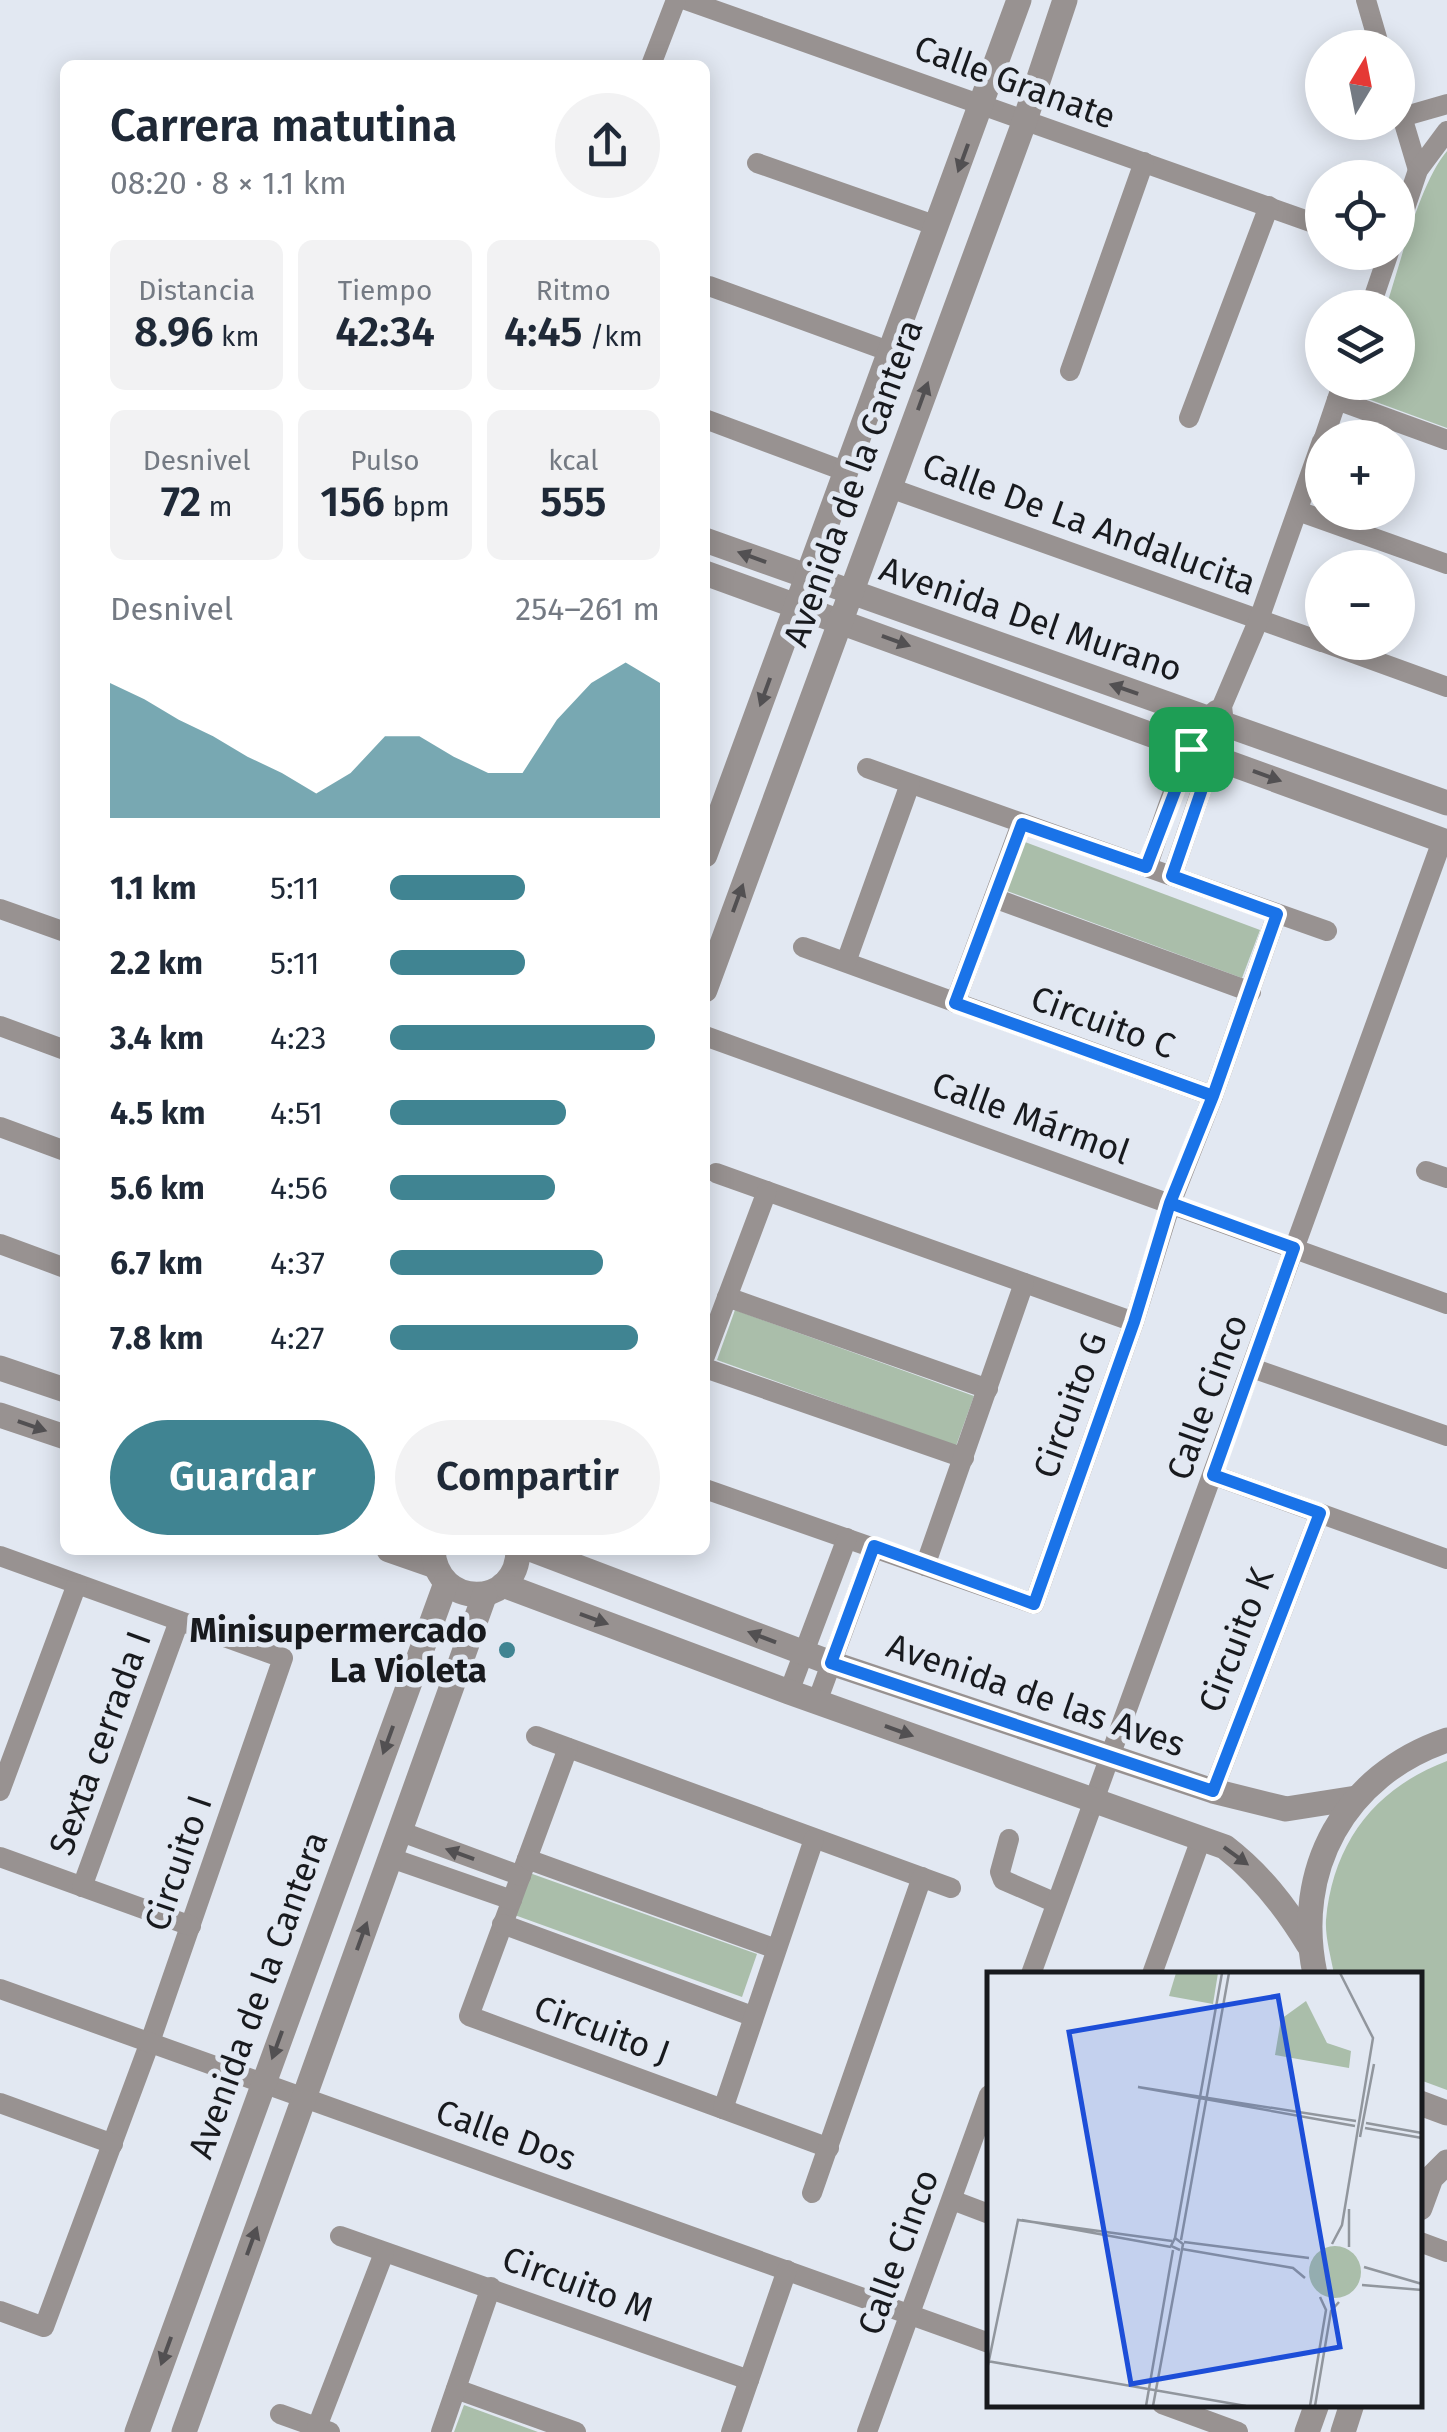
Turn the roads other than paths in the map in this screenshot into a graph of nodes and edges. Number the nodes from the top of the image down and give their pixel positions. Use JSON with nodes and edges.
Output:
{"nodes":[{"id":1,"x":676,"y":0,"type":"edge"},
{"id":2,"x":686,"y":0,"type":"edge"},
{"id":3,"x":1019,"y":0,"type":"edge"},
{"id":4,"x":1065,"y":0,"type":"edge"},
{"id":5,"x":1366,"y":0,"type":"edge"},
{"id":6,"x":1375,"y":30,"type":"edge"},
{"id":7,"x":654,"y":60,"type":"edge"},
{"id":8,"x":982,"y":104,"type":"junction"},
{"id":9,"x":1447,"y":104,"type":"edge"},
{"id":10,"x":1415,"y":108,"type":"edge"},
{"id":11,"x":1024,"y":120,"type":"junction"},
{"id":12,"x":1447,"y":131,"type":"edge"},
{"id":13,"x":1409,"y":140,"type":"edge"},
{"id":14,"x":1144,"y":162,"type":"junction"},
{"id":15,"x":758,"y":163,"type":"dead end"},
{"id":16,"x":1418,"y":170,"type":"junction"},
{"id":17,"x":1415,"y":179,"type":"edge"},
{"id":18,"x":1269,"y":206,"type":"junction"},
{"id":19,"x":1305,"y":220,"type":"edge"},
{"id":20,"x":937,"y":226,"type":"junction"},
{"id":21,"x":710,"y":286,"type":"edge"},
{"id":22,"x":891,"y":352,"type":"junction"},
{"id":23,"x":1070,"y":371,"type":"dead end"},
{"id":24,"x":1360,"y":400,"type":"edge"},
{"id":25,"x":1189,"y":418,"type":"dead end"},
{"id":26,"x":710,"y":421,"type":"edge"},
{"id":27,"x":1447,"y":440,"type":"edge"},
{"id":28,"x":847,"y":472,"type":"junction"},
{"id":29,"x":890,"y":488,"type":"junction"},
{"id":30,"x":1305,"y":491,"type":"edge"},
{"id":31,"x":1298,"y":511,"type":"junction"},
{"id":32,"x":710,"y":542,"type":"edge"},
{"id":33,"x":1447,"y":564,"type":"edge"},
{"id":34,"x":710,"y":575,"type":"edge"},
{"id":35,"x":808,"y":577,"type":"junction"},
{"id":36,"x":850,"y":593,"type":"junction"},
{"id":37,"x":797,"y":606,"type":"junction"},
{"id":38,"x":1259,"y":620,"type":"junction"},
{"id":39,"x":840,"y":621,"type":"junction"},
{"id":40,"x":1305,"y":636,"type":"edge"},
{"id":41,"x":1373,"y":660,"type":"edge"},
{"id":42,"x":1447,"y":687,"type":"edge"},
{"id":43,"x":1217,"y":716,"type":"junction"},
{"id":44,"x":1202,"y":753,"type":"junction"},
{"id":45,"x":867,"y":768,"type":"dead end"},
{"id":46,"x":910,"y":784,"type":"junction"},
{"id":47,"x":1447,"y":802,"type":"edge"},
{"id":48,"x":1022,"y":824,"type":"junction"},
{"id":49,"x":710,"y":840,"type":"edge"},
{"id":50,"x":1445,"y":841,"type":"edge"},
{"id":51,"x":1146,"y":867,"type":"junction"},
{"id":52,"x":1172,"y":876,"type":"junction"},
{"id":53,"x":994,"y":898,"type":"junction"},
{"id":54,"x":0,"y":909,"type":"edge"},
{"id":55,"x":1277,"y":914,"type":"junction"},
{"id":56,"x":60,"y":930,"type":"edge"},
{"id":57,"x":1327,"y":930,"type":"dead end"},
{"id":58,"x":803,"y":946,"type":"dead end"},
{"id":59,"x":846,"y":962,"type":"junction"},
{"id":60,"x":710,"y":976,"type":"edge"},
{"id":61,"x":1251,"y":992,"type":"junction"},
{"id":62,"x":955,"y":1003,"type":"junction"},
{"id":63,"x":0,"y":1026,"type":"edge"},
{"id":64,"x":710,"y":1038,"type":"edge"},
{"id":65,"x":60,"y":1048,"type":"edge"},
{"id":66,"x":1213,"y":1096,"type":"junction"},
{"id":67,"x":0,"y":1127,"type":"edge"},
{"id":68,"x":60,"y":1149,"type":"edge"},
{"id":69,"x":1426,"y":1171,"type":"dead end"},
{"id":70,"x":716,"y":1173,"type":"dead end"},
{"id":71,"x":1447,"y":1178,"type":"edge"},
{"id":72,"x":766,"y":1191,"type":"junction"},
{"id":73,"x":1170,"y":1203,"type":"junction"},
{"id":74,"x":0,"y":1244,"type":"edge"},
{"id":75,"x":1294,"y":1248,"type":"junction"},
{"id":76,"x":60,"y":1266,"type":"edge"},
{"id":77,"x":1024,"y":1283,"type":"junction"},
{"id":78,"x":727,"y":1297,"type":"junction"},
{"id":79,"x":1447,"y":1304,"type":"edge"},
{"id":80,"x":1134,"y":1322,"type":"junction"},
{"id":81,"x":710,"y":1343,"type":"edge"},
{"id":82,"x":0,"y":1368,"type":"edge"},
{"id":83,"x":1252,"y":1368,"type":"junction"},
{"id":84,"x":710,"y":1370,"type":"edge"},
{"id":85,"x":60,"y":1388,"type":"edge"},
{"id":86,"x":988,"y":1389,"type":"junction"},
{"id":87,"x":0,"y":1415,"type":"edge"},
{"id":88,"x":60,"y":1435,"type":"edge"},
{"id":89,"x":1447,"y":1436,"type":"edge"},
{"id":90,"x":964,"y":1458,"type":"junction"},
{"id":91,"x":1213,"y":1475,"type":"junction"},
{"id":92,"x":710,"y":1491,"type":"edge"},
{"id":93,"x":1320,"y":1513,"type":"junction"},
{"id":94,"x":847,"y":1538,"type":"junction"},
{"id":95,"x":874,"y":1546,"type":"junction"},
{"id":96,"x":404,"y":1555,"type":"edge"},
{"id":97,"x":517,"y":1555,"type":"edge"},
{"id":98,"x":546,"y":1555,"type":"edge"},
{"id":99,"x":0,"y":1556,"type":"edge"},
{"id":100,"x":1447,"y":1559,"type":"edge"},
{"id":101,"x":438,"y":1566,"type":"edge"},
{"id":102,"x":925,"y":1566,"type":"junction"},
{"id":103,"x":78,"y":1584,"type":"junction"},
{"id":104,"x":494,"y":1590,"type":"junction"},
{"id":105,"x":179,"y":1621,"type":"junction"},
{"id":106,"x":804,"y":1653,"type":"junction"},
{"id":107,"x":831,"y":1663,"type":"junction"},
{"id":108,"x":789,"y":1692,"type":"junction"},
{"id":109,"x":817,"y":1702,"type":"junction"},
{"id":110,"x":536,"y":1736,"type":"dead end"},
{"id":111,"x":1447,"y":1740,"type":"edge"},
{"id":112,"x":568,"y":1748,"type":"junction"},
{"id":113,"x":1112,"y":1757,"type":"junction"},
{"id":114,"x":0,"y":1791,"type":"edge"},
{"id":115,"x":1213,"y":1791,"type":"junction"},
{"id":116,"x":1356,"y":1798,"type":"junction"},
{"id":117,"x":1095,"y":1802,"type":"junction"},
{"id":118,"x":400,"y":1831,"type":"junction"},
{"id":119,"x":1201,"y":1838,"type":"junction"},
{"id":120,"x":814,"y":1839,"type":"junction"},
{"id":121,"x":1008,"y":1839,"type":"dead end"},
{"id":122,"x":0,"y":1857,"type":"edge"},
{"id":123,"x":391,"y":1858,"type":"junction"},
{"id":124,"x":524,"y":1868,"type":"junction"},
{"id":125,"x":922,"y":1877,"type":"junction"},
{"id":126,"x":82,"y":1887,"type":"junction"},
{"id":127,"x":951,"y":1888,"type":"dead end"},
{"id":128,"x":512,"y":1900,"type":"junction"},
{"id":129,"x":1056,"y":1903,"type":"junction"},
{"id":130,"x":502,"y":1924,"type":"junction"},
{"id":131,"x":191,"y":1926,"type":"junction"},
{"id":132,"x":1308,"y":1944,"type":"junction"},
{"id":133,"x":776,"y":1949,"type":"junction"},
{"id":134,"x":1032,"y":1972,"type":"edge"},
{"id":135,"x":1153,"y":1972,"type":"edge"},
{"id":136,"x":1315,"y":1972,"type":"edge"},
{"id":137,"x":0,"y":1988,"type":"edge"},
{"id":138,"x":752,"y":2016,"type":"junction"},
{"id":139,"x":150,"y":2042,"type":"junction"},
{"id":140,"x":263,"y":2082,"type":"junction"},
{"id":141,"x":303,"y":2097,"type":"junction"},
{"id":142,"x":987,"y":2103,"type":"edge"},
{"id":143,"x":1422,"y":2104,"type":"edge"},
{"id":144,"x":1,"y":2107,"type":"edge"},
{"id":145,"x":722,"y":2109,"type":"junction"},
{"id":146,"x":1447,"y":2113,"type":"edge"},
{"id":147,"x":113,"y":2144,"type":"junction"},
{"id":148,"x":829,"y":2148,"type":"junction"},
{"id":149,"x":1447,"y":2163,"type":"edge"},
{"id":150,"x":812,"y":2194,"type":"dead end"},
{"id":151,"x":952,"y":2200,"type":"junction"},
{"id":152,"x":1422,"y":2203,"type":"edge"},
{"id":153,"x":987,"y":2213,"type":"edge"},
{"id":154,"x":340,"y":2236,"type":"dead end"},
{"id":155,"x":1422,"y":2243,"type":"edge"},
{"id":156,"x":1447,"y":2252,"type":"edge"},
{"id":157,"x":384,"y":2253,"type":"junction"},
{"id":158,"x":787,"y":2270,"type":"junction"},
{"id":159,"x":491,"y":2288,"type":"junction"},
{"id":160,"x":0,"y":2311,"type":"edge"},
{"id":161,"x":909,"y":2314,"type":"junction"},
{"id":162,"x":987,"y":2342,"type":"edge"},
{"id":163,"x":748,"y":2380,"type":"junction"},
{"id":164,"x":456,"y":2389,"type":"junction"},
{"id":165,"x":1174,"y":2407,"type":"edge"},
{"id":166,"x":1316,"y":2407,"type":"edge"},
{"id":167,"x":1351,"y":2407,"type":"edge"},
{"id":168,"x":280,"y":2414,"type":"dead end"},
{"id":169,"x":323,"y":2430,"type":"edge"},
{"id":170,"x":137,"y":2432,"type":"edge"},
{"id":171,"x":184,"y":2432,"type":"edge"},
{"id":172,"x":442,"y":2432,"type":"edge"},
{"id":173,"x":576,"y":2432,"type":"edge"},
{"id":174,"x":731,"y":2432,"type":"edge"},
{"id":175,"x":867,"y":2432,"type":"edge"},
{"id":176,"x":1238,"y":2432,"type":"edge"},
{"id":177,"x":1307,"y":2432,"type":"edge"},
{"id":178,"x":1343,"y":2432,"type":"edge"}],
"edges":[{"from":1,"to":7,"type":"street"},
{"from":2,"to":8,"type":"street","name":"Calle Granate"},
{"from":3,"to":8,"type":"street","name":"Avenida de la Cantera"},
{"from":4,"to":11,"type":"street","name":"Avenida de la Cantera"},
{"from":5,"to":6,"type":"street"},
{"from":8,"to":11,"type":"street","name":"Calle Granate"},
{"from":8,"to":20,"type":"street","name":"Avenida de la Cantera","one_way":true},
{"from":9,"to":10,"type":"street"},
{"from":11,"to":14,"type":"street","name":"Calle Granate"},
{"from":29,"to":11,"type":"street","name":"Avenida de la Cantera","one_way":true},
{"from":12,"to":16,"type":"street"},
{"from":13,"to":16,"type":"street"},
{"from":14,"to":18,"type":"street","name":"Calle Granate"},
{"from":14,"to":23,"type":"street"},
{"from":15,"to":20,"type":"street"},
{"from":16,"to":17,"type":"street"},
{"from":18,"to":19,"type":"street","name":"Calle Granate"},
{"from":18,"to":25,"type":"street"},
{"from":20,"to":22,"type":"street","name":"Avenida de la Cantera"},
{"from":21,"to":22,"type":"street"},
{"from":22,"to":28,"type":"street","name":"Avenida de la Cantera"},
{"from":24,"to":27,"type":"street"},
{"from":26,"to":28,"type":"street"},
{"from":28,"to":35,"type":"street","name":"Avenida de la Cantera"},
{"from":29,"to":36,"type":"street","name":"Avenida de la Cantera"},
{"from":29,"to":38,"type":"street","name":"Calle De La Andalucita"},
{"from":30,"to":31,"type":"street"},
{"from":31,"to":33,"type":"street"},
{"from":31,"to":38,"type":"street"},
{"from":35,"to":32,"type":"street","name":"Avenida Del Murano","one_way":true},
{"from":34,"to":37,"type":"street","name":"Avenida Del Murano"},
{"from":35,"to":36,"type":"street","name":"Avenida Del Murano"},
{"from":35,"to":37,"type":"street","name":"Avenida de la Cantera"},
{"from":36,"to":39,"type":"street","name":"Avenida de la Cantera"},
{"from":43,"to":36,"type":"street","name":"Avenida Del Murano","one_way":true},
{"from":37,"to":39,"type":"street","name":"Avenida Del Murano"},
{"from":37,"to":49,"type":"street","name":"Avenida de la Cantera","one_way":true},
{"from":38,"to":40,"type":"street","name":"Calle De La Andalucita"},
{"from":38,"to":43,"type":"street"},
{"from":39,"to":44,"type":"street","name":"Avenida Del Murano","one_way":true},
{"from":60,"to":39,"type":"street","name":"Avenida de la Cantera","one_way":true},
{"from":41,"to":42,"type":"street","name":"Calle De La Andalucita"},
{"from":43,"to":44,"type":"street"},
{"from":43,"to":47,"type":"street","name":"Avenida Del Murano"},
{"from":44,"to":50,"type":"street","name":"Avenida Del Murano","one_way":true},
{"from":44,"to":51,"type":"street"},
{"from":44,"to":52,"type":"street"},
{"from":45,"to":46,"type":"street"},
{"from":46,"to":48,"type":"street"},
{"from":46,"to":59,"type":"street"},
{"from":48,"to":51,"type":"street"},
{"from":48,"to":53,"type":"street"},
{"from":50,"to":75,"type":"street","name":"Calle Cinco"},
{"from":51,"to":52,"type":"street"},
{"from":52,"to":55,"type":"street"},
{"from":53,"to":61,"type":"street"},
{"from":53,"to":62,"type":"street"},
{"from":54,"to":56,"type":"street"},
{"from":55,"to":57,"type":"street"},
{"from":55,"to":61,"type":"street"},
{"from":58,"to":59,"type":"street","name":"Circuito C"},
{"from":59,"to":62,"type":"street","name":"Circuito C"},
{"from":61,"to":66,"type":"street"},
{"from":62,"to":66,"type":"street","name":"Circuito C"},
{"from":63,"to":65,"type":"street"},
{"from":64,"to":73,"type":"street","name":"Calle Mármol"},
{"from":66,"to":73,"type":"street"},
{"from":67,"to":68,"type":"street"},
{"from":69,"to":71,"type":"street"},
{"from":70,"to":72,"type":"street","name":"Circuito G"},
{"from":72,"to":77,"type":"street","name":"Circuito G"},
{"from":72,"to":78,"type":"street"},
{"from":73,"to":75,"type":"street","name":"Calle Mármol"},
{"from":73,"to":80,"type":"street"},
{"from":74,"to":76,"type":"street"},
{"from":75,"to":79,"type":"street","name":"Calle Mármol"},
{"from":75,"to":83,"type":"street","name":"Calle Cinco"},
{"from":77,"to":80,"type":"street","name":"Circuito G"},
{"from":77,"to":86,"type":"street"},
{"from":78,"to":81,"type":"street"},
{"from":78,"to":86,"type":"street"},
{"from":80,"to":102,"type":"street","name":"Circuito G"},
{"from":82,"to":85,"type":"street"},
{"from":83,"to":89,"type":"street"},
{"from":83,"to":91,"type":"street","name":"Calle Cinco"},
{"from":84,"to":90,"type":"street"},
{"from":86,"to":90,"type":"street"},
{"from":87,"to":88,"type":"street","one_way":true},
{"from":90,"to":102,"type":"street"},
{"from":91,"to":93,"type":"street"},
{"from":91,"to":113,"type":"street","name":"Calle Cinco"},
{"from":92,"to":94,"type":"street","name":"Circuito G"},
{"from":93,"to":100,"type":"street"},
{"from":93,"to":115,"type":"street","name":"Circuito K"},
{"from":94,"to":95,"type":"street","name":"Circuito G"},
{"from":94,"to":106,"type":"street"},
{"from":95,"to":102,"type":"street","name":"Circuito G"},
{"from":95,"to":107,"type":"street"},
{"from":96,"to":101,"type":"street"},
{"from":97,"to":104,"type":"street"},
{"from":106,"to":98,"type":"street","name":"Avenida de las Aves","one_way":true},
{"from":99,"to":103,"type":"street","name":"Circuito I"},
{"from":101,"to":104,"type":"street"},
{"from":101,"to":140,"type":"street","name":"Avenida de la Cantera","one_way":true},
{"from":103,"to":105,"type":"street","name":"Circuito I"},
{"from":103,"to":114,"type":"street"},
{"from":104,"to":108,"type":"street","one_way":true},
{"from":104,"to":118,"type":"street"},
{"from":105,"to":126,"type":"street","name":"Sexta cerrada I"},
{"from":105,"to":131,"type":"street","name":"Circuito I"},
{"from":106,"to":107,"type":"street","name":"Avenida de las Aves"},
{"from":106,"to":108,"type":"street"},
{"from":107,"to":109,"type":"street"},
{"from":107,"to":113,"type":"street","name":"Avenida de las Aves"},
{"from":108,"to":109,"type":"street"},
{"from":109,"to":117,"type":"street","one_way":true},
{"from":110,"to":112,"type":"street"},
{"from":111,"to":116,"type":"street"},
{"from":112,"to":120,"type":"street"},
{"from":112,"to":124,"type":"street","name":"Circuito J"},
{"from":113,"to":115,"type":"street","name":"Avenida de las Aves"},
{"from":113,"to":117,"type":"street","name":"Calle Cinco"},
{"from":115,"to":116,"type":"street","name":"Avenida de las Aves"},
{"from":116,"to":132,"type":"street"},
{"from":117,"to":119,"type":"street"},
{"from":117,"to":129,"type":"street","name":"Calle Cinco"},
{"from":118,"to":123,"type":"street"},
{"from":124,"to":118,"type":"street","one_way":true},
{"from":119,"to":132,"type":"street","one_way":true},
{"from":119,"to":135,"type":"street"},
{"from":120,"to":125,"type":"street"},
{"from":120,"to":133,"type":"street"},
{"from":121,"to":129,"type":"street"},
{"from":122,"to":126,"type":"street"},
{"from":123,"to":128,"type":"street"},
{"from":141,"to":123,"type":"street","one_way":true},
{"from":124,"to":128,"type":"street","name":"Circuito J"},
{"from":124,"to":133,"type":"street"},
{"from":125,"to":127,"type":"street"},
{"from":125,"to":148,"type":"street"},
{"from":126,"to":131,"type":"street"},
{"from":128,"to":130,"type":"street","name":"Circuito J"},
{"from":129,"to":134,"type":"street","name":"Calle Cinco"},
{"from":130,"to":138,"type":"street"},
{"from":130,"to":145,"type":"street","name":"Circuito J"},
{"from":131,"to":139,"type":"street","name":"Circuito I"},
{"from":132,"to":136,"type":"street"},
{"from":133,"to":138,"type":"street"},
{"from":137,"to":139,"type":"street","name":"Calle Dos"},
{"from":138,"to":145,"type":"street"},
{"from":139,"to":140,"type":"street","name":"Calle Dos"},
{"from":139,"to":147,"type":"street","name":"Circuito I"},
{"from":140,"to":141,"type":"street","name":"Calle Dos"},
{"from":140,"to":170,"type":"street","name":"Avenida de la Cantera","one_way":true},
{"from":141,"to":158,"type":"street","name":"Calle Dos"},
{"from":171,"to":141,"type":"street","one_way":true},
{"from":142,"to":151,"type":"street","name":"Calle Cinco"},
{"from":143,"to":146,"type":"street"},
{"from":144,"to":147,"type":"street"},
{"from":145,"to":148,"type":"street","name":"Circuito J"},
{"from":147,"to":160,"type":"street","name":"Circuito I"},
{"from":148,"to":150,"type":"street"},
{"from":149,"to":152,"type":"street"},
{"from":151,"to":153,"type":"street"},
{"from":151,"to":161,"type":"street","name":"Calle Cinco"},
{"from":154,"to":157,"type":"street","name":"Circuito M"},
{"from":155,"to":156,"type":"street"},
{"from":157,"to":159,"type":"street","name":"Circuito M"},
{"from":157,"to":169,"type":"street"},
{"from":158,"to":161,"type":"street","name":"Calle Dos"},
{"from":158,"to":163,"type":"street"},
{"from":159,"to":163,"type":"street","name":"Circuito M"},
{"from":159,"to":164,"type":"street"},
{"from":161,"to":162,"type":"street","name":"Calle Dos"},
{"from":161,"to":175,"type":"street","name":"Calle Cinco"},
{"from":163,"to":174,"type":"street"},
{"from":164,"to":172,"type":"street"},
{"from":164,"to":173,"type":"street"},
{"from":165,"to":176,"type":"street"},
{"from":166,"to":177,"type":"street"},
{"from":167,"to":178,"type":"street"},
{"from":168,"to":169,"type":"street"}]}
